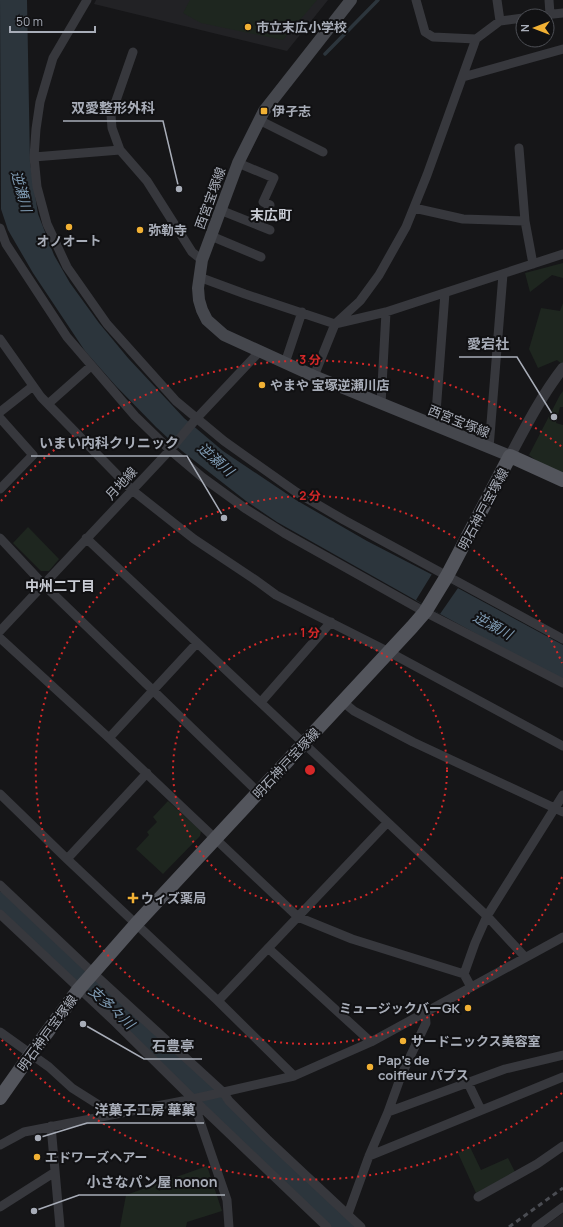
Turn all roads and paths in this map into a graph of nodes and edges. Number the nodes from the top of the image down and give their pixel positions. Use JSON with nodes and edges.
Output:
{"nodes":[{"id":1,"x":87,"y":0,"type":"edge"},
{"id":2,"x":351,"y":0,"type":"edge"},
{"id":3,"x":416,"y":0,"type":"edge"},
{"id":4,"x":498,"y":0,"type":"edge"},
{"id":5,"x":515,"y":19,"type":"edge"},
{"id":6,"x":500,"y":21,"type":"junction"},
{"id":7,"x":476,"y":39,"type":"junction"},
{"id":8,"x":563,"y":49,"type":"edge"},
{"id":9,"x":132,"y":52,"type":"dead end"},
{"id":10,"x":463,"y":77,"type":"junction"},
{"id":11,"x":259,"y":120,"type":"junction"},
{"id":12,"x":519,"y":148,"type":"dead end"},
{"id":13,"x":120,"y":150,"type":"junction"},
{"id":14,"x":324,"y":152,"type":"dead end"},
{"id":15,"x":34,"y":157,"type":"junction"},
{"id":16,"x":238,"y":163,"type":"junction"},
{"id":17,"x":414,"y":208,"type":"junction"},
{"id":18,"x":220,"y":210,"type":"junction"},
{"id":19,"x":525,"y":221,"type":"junction"},
{"id":20,"x":260,"y":226,"type":"junction"},
{"id":21,"x":0,"y":228,"type":"edge"},
{"id":22,"x":270,"y":230,"type":"dead end"},
{"id":23,"x":211,"y":236,"type":"junction"},
{"id":24,"x":3,"y":246,"type":"edge"},
{"id":25,"x":563,"y":254,"type":"edge"},
{"id":26,"x":261,"y":257,"type":"dead end"},
{"id":27,"x":202,"y":260,"type":"junction"},
{"id":28,"x":533,"y":264,"type":"junction"},
{"id":29,"x":503,"y":274,"type":"junction"},
{"id":30,"x":199,"y":277,"type":"junction"},
{"id":31,"x":445,"y":293,"type":"junction"},
{"id":32,"x":302,"y":312,"type":"junction"},
{"id":33,"x":386,"y":312,"type":"junction"},
{"id":34,"x":335,"y":324,"type":"junction"},
{"id":35,"x":0,"y":339,"type":"edge"},
{"id":36,"x":260,"y":351,"type":"junction"},
{"id":37,"x":285,"y":363,"type":"junction"},
{"id":38,"x":91,"y":366,"type":"junction"},
{"id":39,"x":563,"y":368,"type":"edge"},
{"id":40,"x":314,"y":376,"type":"junction"},
{"id":41,"x":33,"y":386,"type":"junction"},
{"id":42,"x":48,"y":404,"type":"junction"},
{"id":43,"x":381,"y":404,"type":"junction"},
{"id":44,"x":0,"y":412,"type":"edge"},
{"id":45,"x":0,"y":418,"type":"edge"},
{"id":46,"x":195,"y":420,"type":"junction"},
{"id":47,"x":435,"y":426,"type":"junction"},
{"id":48,"x":172,"y":448,"type":"junction"},
{"id":49,"x":489,"y":448,"type":"junction"},
{"id":50,"x":510,"y":456,"type":"junction"},
{"id":51,"x":563,"y":480,"type":"edge"},
{"id":52,"x":0,"y":489,"type":"edge"},
{"id":53,"x":132,"y":490,"type":"junction"},
{"id":54,"x":0,"y":538,"type":"edge"},
{"id":55,"x":86,"y":538,"type":"junction"},
{"id":56,"x":446,"y":579,"type":"junction"},
{"id":57,"x":43,"y":584,"type":"junction"},
{"id":58,"x":426,"y":609,"type":"junction"},
{"id":59,"x":331,"y":622,"type":"junction"},
{"id":60,"x":0,"y":631,"type":"edge"},
{"id":61,"x":0,"y":638,"type":"edge"},
{"id":62,"x":563,"y":639,"type":"edge"},
{"id":63,"x":197,"y":643,"type":"junction"},
{"id":64,"x":389,"y":652,"type":"junction"},
{"id":65,"x":563,"y":683,"type":"edge"},
{"id":66,"x":153,"y":691,"type":"junction"},
{"id":67,"x":261,"y":702,"type":"junction"},
{"id":68,"x":343,"y":702,"type":"junction"},
{"id":69,"x":109,"y":738,"type":"junction"},
{"id":70,"x":304,"y":743,"type":"junction"},
{"id":71,"x":563,"y":746,"type":"edge"},
{"id":72,"x":146,"y":773,"type":"junction"},
{"id":73,"x":259,"y":793,"type":"junction"},
{"id":74,"x":0,"y":794,"type":"edge"},
{"id":75,"x":563,"y":795,"type":"edge"},
{"id":76,"x":559,"y":810,"type":"edge"},
{"id":77,"x":387,"y":823,"type":"junction"},
{"id":78,"x":216,"y":839,"type":"junction"},
{"id":79,"x":67,"y":859,"type":"junction"},
{"id":80,"x":0,"y":885,"type":"edge"},
{"id":81,"x":0,"y":914,"type":"edge"},
{"id":82,"x":487,"y":916,"type":"junction"},
{"id":83,"x":298,"y":917,"type":"junction"},
{"id":84,"x":136,"y":924,"type":"junction"},
{"id":85,"x":563,"y":937,"type":"edge"},
{"id":86,"x":268,"y":948,"type":"junction"},
{"id":87,"x":525,"y":957,"type":"junction"},
{"id":88,"x":464,"y":974,"type":"junction"},
{"id":89,"x":86,"y":981,"type":"junction"},
{"id":90,"x":471,"y":987,"type":"junction"},
{"id":91,"x":218,"y":1001,"type":"junction"},
{"id":92,"x":425,"y":1012,"type":"junction"},
{"id":93,"x":0,"y":1032,"type":"edge"},
{"id":94,"x":372,"y":1042,"type":"junction"},
{"id":95,"x":31,"y":1054,"type":"junction"},
{"id":96,"x":563,"y":1055,"type":"edge"},
{"id":97,"x":294,"y":1076,"type":"junction"},
{"id":98,"x":563,"y":1077,"type":"edge"},
{"id":99,"x":468,"y":1083,"type":"junction"},
{"id":100,"x":222,"y":1093,"type":"junction"},
{"id":101,"x":0,"y":1098,"type":"edge"},
{"id":102,"x":195,"y":1099,"type":"junction"},
{"id":103,"x":481,"y":1110,"type":"junction"},
{"id":104,"x":388,"y":1112,"type":"junction"},
{"id":105,"x":113,"y":1114,"type":"junction"},
{"id":106,"x":51,"y":1126,"type":"junction"},
{"id":107,"x":0,"y":1145,"type":"edge"},
{"id":108,"x":563,"y":1146,"type":"edge"},
{"id":109,"x":369,"y":1156,"type":"junction"},
{"id":110,"x":55,"y":1172,"type":"junction"},
{"id":111,"x":478,"y":1197,"type":"dead end"},
{"id":112,"x":0,"y":1207,"type":"edge"},
{"id":113,"x":563,"y":1207,"type":"edge"},
{"id":114,"x":348,"y":1214,"type":"junction"},
{"id":115,"x":60,"y":1227,"type":"edge"},
{"id":116,"x":229,"y":1227,"type":"edge"},
{"id":117,"x":327,"y":1227,"type":"edge"},
{"id":118,"x":361,"y":1227,"type":"edge"},
{"id":119,"x":536,"y":1227,"type":"edge"}],
"edges":[{"from":1,"to":15,"type":"street"},
{"from":2,"to":11,"type":"main road","name":"西宮宝塚線"},
{"from":3,"to":7,"type":"street"},
{"from":4,"to":6,"type":"street"},
{"from":5,"to":6,"type":"street"},
{"from":6,"to":7,"type":"street"},
{"from":7,"to":10,"type":"street"},
{"from":8,"to":10,"type":"street"},
{"from":9,"to":13,"type":"street"},
{"from":10,"to":17,"type":"street"},
{"from":11,"to":14,"type":"street"},
{"from":11,"to":16,"type":"main road","name":"西宮宝塚線"},
{"from":12,"to":19,"type":"street"},
{"from":13,"to":15,"type":"street"},
{"from":13,"to":27,"type":"street"},
{"from":15,"to":46,"type":"street"},
{"from":16,"to":18,"type":"main road","name":"西宮宝塚線"},
{"from":16,"to":20,"type":"street"},
{"from":17,"to":19,"type":"street"},
{"from":17,"to":34,"type":"street"},
{"from":18,"to":20,"type":"street"},
{"from":18,"to":23,"type":"main road","name":"西宮宝塚線"},
{"from":19,"to":28,"type":"street"},
{"from":20,"to":22,"type":"street"},
{"from":21,"to":24,"type":"street"},
{"from":23,"to":26,"type":"street"},
{"from":23,"to":27,"type":"main road","name":"西宮宝塚線"},
{"from":24,"to":38,"type":"street"},
{"from":25,"to":28,"type":"street"},
{"from":27,"to":30,"type":"main road","name":"西宮宝塚線"},
{"from":28,"to":29,"type":"street"},
{"from":29,"to":31,"type":"street"},
{"from":29,"to":49,"type":"street"},
{"from":30,"to":32,"type":"street"},
{"from":30,"to":36,"type":"main road","name":"西宮宝塚線"},
{"from":31,"to":33,"type":"street"},
{"from":31,"to":47,"type":"street"},
{"from":32,"to":34,"type":"street"},
{"from":32,"to":37,"type":"street"},
{"from":33,"to":34,"type":"street"},
{"from":33,"to":43,"type":"street"},
{"from":34,"to":40,"type":"street"},
{"from":35,"to":41,"type":"street"},
{"from":36,"to":37,"type":"main road","name":"西宮宝塚線"},
{"from":36,"to":46,"type":"street","name":"月地線"},
{"from":37,"to":40,"type":"main road","name":"西宮宝塚線"},
{"from":38,"to":42,"type":"street"},
{"from":38,"to":48,"type":"street"},
{"from":39,"to":50,"type":"street"},
{"from":40,"to":43,"type":"main road","name":"西宮宝塚線"},
{"from":41,"to":42,"type":"street"},
{"from":41,"to":44,"type":"street"},
{"from":42,"to":53,"type":"street"},
{"from":43,"to":47,"type":"main road","name":"西宮宝塚線"},
{"from":45,"to":52,"type":"street"},
{"from":46,"to":48,"type":"street","name":"月地線"},
{"from":46,"to":56,"type":"street"},
{"from":47,"to":49,"type":"main road","name":"西宮宝塚線"},
{"from":48,"to":53,"type":"street","name":"月地線"},
{"from":48,"to":58,"type":"street"},
{"from":49,"to":50,"type":"main road","name":"西宮宝塚線"},
{"from":50,"to":51,"type":"main road","name":"明石神戸宝塚線"},
{"from":50,"to":56,"type":"main road","name":"明石神戸宝塚線"},
{"from":53,"to":55,"type":"street","name":"月地線"},
{"from":53,"to":59,"type":"street"},
{"from":54,"to":57,"type":"street"},
{"from":55,"to":57,"type":"street","name":"月地線"},
{"from":55,"to":63,"type":"street"},
{"from":56,"to":58,"type":"main road","name":"明石神戸宝塚線"},
{"from":56,"to":62,"type":"street"},
{"from":57,"to":60,"type":"street","name":"月地線"},
{"from":57,"to":66,"type":"street"},
{"from":58,"to":64,"type":"main road","name":"明石神戸宝塚線"},
{"from":58,"to":65,"type":"street"},
{"from":59,"to":64,"type":"street"},
{"from":59,"to":67,"type":"street"},
{"from":61,"to":69,"type":"street"},
{"from":63,"to":66,"type":"street"},
{"from":63,"to":67,"type":"street"},
{"from":64,"to":68,"type":"main road","name":"明石神戸宝塚線"},
{"from":64,"to":71,"type":"street"},
{"from":66,"to":69,"type":"street"},
{"from":66,"to":73,"type":"street"},
{"from":67,"to":70,"type":"street"},
{"from":68,"to":70,"type":"main road","name":"明石神戸宝塚線"},
{"from":68,"to":76,"type":"street"},
{"from":69,"to":72,"type":"street"},
{"from":70,"to":73,"type":"main road","name":"明石神戸宝塚線"},
{"from":70,"to":77,"type":"street"},
{"from":72,"to":78,"type":"street"},
{"from":72,"to":79,"type":"street"},
{"from":73,"to":78,"type":"main road","name":"明石神戸宝塚線"},
{"from":74,"to":79,"type":"street"},
{"from":75,"to":76,"type":"street"},
{"from":76,"to":82,"type":"street"},
{"from":77,"to":82,"type":"street"},
{"from":77,"to":83,"type":"street"},
{"from":78,"to":83,"type":"street"},
{"from":78,"to":84,"type":"main road","name":"明石神戸宝塚線"},
{"from":79,"to":84,"type":"street"},
{"from":80,"to":89,"type":"street"},
{"from":81,"to":89,"type":"street"},
{"from":82,"to":87,"type":"street"},
{"from":82,"to":88,"type":"street"},
{"from":83,"to":86,"type":"street"},
{"from":83,"to":88,"type":"street"},
{"from":84,"to":89,"type":"main road","name":"明石神戸宝塚線"},
{"from":84,"to":91,"type":"street"},
{"from":85,"to":87,"type":"street"},
{"from":86,"to":91,"type":"street"},
{"from":86,"to":94,"type":"street"},
{"from":87,"to":90,"type":"street"},
{"from":88,"to":90,"type":"street"},
{"from":89,"to":95,"type":"main road","name":"明石神戸宝塚線"},
{"from":89,"to":100,"type":"street"},
{"from":89,"to":102,"type":"street"},
{"from":90,"to":92,"type":"street"},
{"from":91,"to":97,"type":"street"},
{"from":92,"to":94,"type":"street"},
{"from":92,"to":104,"type":"street"},
{"from":93,"to":95,"type":"street"},
{"from":94,"to":97,"type":"street"},
{"from":95,"to":101,"type":"main road","name":"明石神戸宝塚線"},
{"from":95,"to":105,"type":"street"},
{"from":96,"to":99,"type":"street"},
{"from":97,"to":100,"type":"street"},
{"from":98,"to":103,"type":"street"},
{"from":99,"to":103,"type":"street"},
{"from":99,"to":104,"type":"street"},
{"from":100,"to":102,"type":"street"},
{"from":100,"to":114,"type":"street"},
{"from":102,"to":105,"type":"street"},
{"from":102,"to":116,"type":"street"},
{"from":102,"to":117,"type":"street"},
{"from":103,"to":109,"type":"street"},
{"from":104,"to":109,"type":"street"},
{"from":105,"to":106,"type":"street"},
{"from":106,"to":107,"type":"street"},
{"from":106,"to":110,"type":"street"},
{"from":108,"to":111,"type":"street"},
{"from":109,"to":114,"type":"street"},
{"from":110,"to":112,"type":"street"},
{"from":110,"to":115,"type":"street"},
{"from":113,"to":119,"type":"street"},
{"from":114,"to":118,"type":"street"}]}
